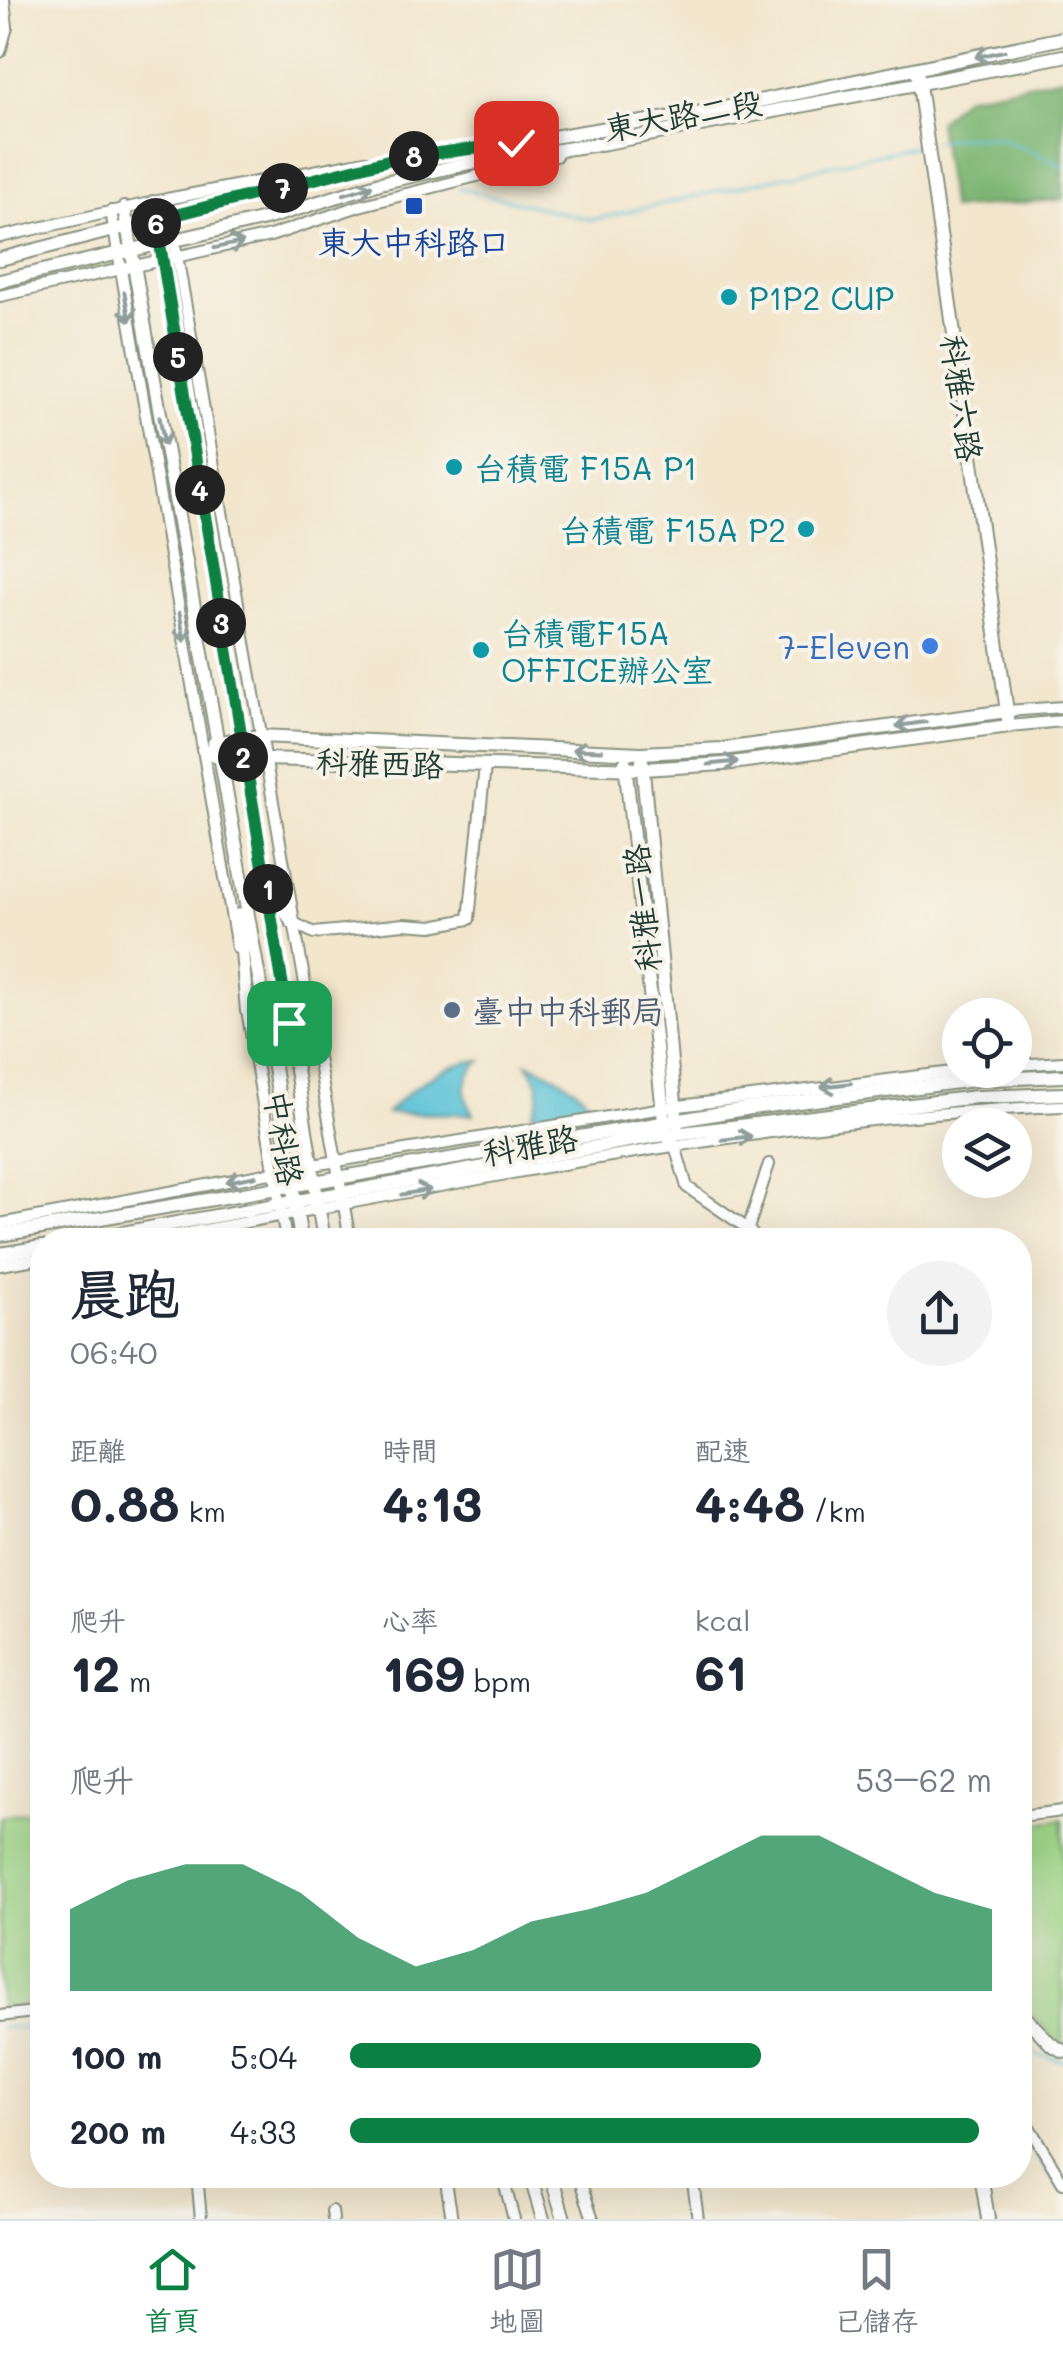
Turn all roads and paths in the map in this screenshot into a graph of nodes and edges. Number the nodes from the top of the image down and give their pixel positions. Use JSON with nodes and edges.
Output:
{"nodes":[{"id":1,"x":4,"y":0,"type":"edge"},
{"id":2,"x":1063,"y":38,"type":"edge"},
{"id":3,"x":0,"y":52,"type":"edge"},
{"id":4,"x":1063,"y":56,"type":"edge"},
{"id":5,"x":918,"y":77,"type":"junction"},
{"id":6,"x":606,"y":143,"type":"junction"},
{"id":7,"x":392,"y":159,"type":"junction"},
{"id":8,"x":160,"y":201,"type":"junction"},
{"id":9,"x":118,"y":210,"type":"junction"},
{"id":10,"x":162,"y":218,"type":"junction"},
{"id":11,"x":122,"y":229,"type":"junction"},
{"id":12,"x":0,"y":237,"type":"edge"},
{"id":13,"x":174,"y":241,"type":"junction"},
{"id":14,"x":160,"y":244,"type":"junction"},
{"id":15,"x":125,"y":251,"type":"junction"},
{"id":16,"x":177,"y":256,"type":"junction"},
{"id":17,"x":0,"y":259,"type":"edge"},
{"id":18,"x":162,"y":259,"type":"junction"},
{"id":19,"x":127,"y":267,"type":"junction"},
{"id":20,"x":0,"y":281,"type":"edge"},
{"id":21,"x":0,"y":296,"type":"edge"},
{"id":22,"x":1063,"y":708,"type":"edge"},
{"id":23,"x":1008,"y":719,"type":"junction"},
{"id":24,"x":1063,"y":721,"type":"edge"},
{"id":25,"x":260,"y":736,"type":"junction"},
{"id":26,"x":240,"y":738,"type":"junction"},
{"id":27,"x":218,"y":740,"type":"junction"},
{"id":28,"x":203,"y":750,"type":"junction"},
{"id":29,"x":624,"y":752,"type":"junction"},
{"id":30,"x":641,"y":752,"type":"junction"},
{"id":31,"x":220,"y":758,"type":"junction"},
{"id":32,"x":243,"y":759,"type":"junction"},
{"id":33,"x":264,"y":759,"type":"junction"},
{"id":34,"x":485,"y":766,"type":"junction"},
{"id":35,"x":625,"y":769,"type":"junction"},
{"id":36,"x":642,"y":769,"type":"junction"},
{"id":37,"x":232,"y":838,"type":"junction"},
{"id":38,"x":266,"y":880,"type":"junction"},
{"id":39,"x":292,"y":922,"type":"junction"},
{"id":40,"x":247,"y":1011,"type":"junction"},
{"id":41,"x":1063,"y":1062,"type":"edge"},
{"id":42,"x":1032,"y":1064,"type":"edge"},
{"id":43,"x":942,"y":1075,"type":"edge"},
{"id":44,"x":1063,"y":1076,"type":"edge"},
{"id":45,"x":1063,"y":1094,"type":"edge"},
{"id":46,"x":1063,"y":1106,"type":"edge"},
{"id":47,"x":671,"y":1124,"type":"junction"},
{"id":48,"x":337,"y":1162,"type":"junction"},
{"id":49,"x":769,"y":1164,"type":"dead end"},
{"id":50,"x":312,"y":1165,"type":"junction"},
{"id":51,"x":290,"y":1170,"type":"junction"},
{"id":52,"x":274,"y":1173,"type":"junction"},
{"id":53,"x":276,"y":1189,"type":"junction"},
{"id":54,"x":342,"y":1191,"type":"junction"},
{"id":55,"x":317,"y":1196,"type":"junction"},
{"id":56,"x":294,"y":1200,"type":"junction"},
{"id":57,"x":280,"y":1210,"type":"junction"},
{"id":58,"x":0,"y":1224,"type":"edge"},
{"id":59,"x":42,"y":1228,"type":"edge"},
{"id":60,"x":162,"y":1228,"type":"edge"},
{"id":61,"x":201,"y":1228,"type":"edge"},
{"id":62,"x":284,"y":1228,"type":"edge"},
{"id":63,"x":299,"y":1228,"type":"edge"},
{"id":64,"x":322,"y":1228,"type":"edge"},
{"id":65,"x":348,"y":1228,"type":"edge"},
{"id":66,"x":747,"y":1228,"type":"edge"},
{"id":67,"x":748,"y":1228,"type":"edge"},
{"id":68,"x":30,"y":1230,"type":"edge"},
{"id":69,"x":0,"y":1235,"type":"edge"},
{"id":70,"x":30,"y":1249,"type":"edge"},
{"id":71,"x":0,"y":1254,"type":"edge"},
{"id":72,"x":30,"y":1260,"type":"edge"},
{"id":73,"x":0,"y":1266,"type":"edge"},
{"id":74,"x":1063,"y":1812,"type":"edge"},
{"id":75,"x":1032,"y":1815,"type":"edge"},
{"id":76,"x":30,"y":2012,"type":"edge"},
{"id":77,"x":0,"y":2016,"type":"edge"},
{"id":78,"x":1032,"y":2025,"type":"edge"},
{"id":79,"x":1063,"y":2051,"type":"edge"},
{"id":80,"x":1032,"y":2132,"type":"edge"},
{"id":81,"x":1063,"y":2183,"type":"edge"},
{"id":82,"x":197,"y":2188,"type":"edge"},
{"id":83,"x":447,"y":2188,"type":"edge"},
{"id":84,"x":506,"y":2188,"type":"edge"},
{"id":85,"x":534,"y":2188,"type":"edge"},
{"id":86,"x":555,"y":2188,"type":"edge"},
{"id":87,"x":582,"y":2188,"type":"edge"},
{"id":88,"x":694,"y":2188,"type":"edge"},
{"id":89,"x":983,"y":2188,"type":"edge"},
{"id":90,"x":200,"y":2219,"type":"edge"},
{"id":91,"x":452,"y":2219,"type":"edge"},
{"id":92,"x":514,"y":2219,"type":"edge"},
{"id":93,"x":543,"y":2219,"type":"edge"},
{"id":94,"x":564,"y":2219,"type":"edge"},
{"id":95,"x":593,"y":2219,"type":"edge"},
{"id":96,"x":698,"y":2219,"type":"edge"},
{"id":97,"x":988,"y":2219,"type":"edge"}],
"edges":[{"from":1,"to":3,"type":"street"},
{"from":2,"to":5,"type":"street","name":"東大路二段","one_way":true},
{"from":4,"to":5,"type":"street","name":"東大路二段"},
{"from":5,"to":6,"type":"street","name":"東大路二段"},
{"from":5,"to":7,"type":"street","name":"東大路二段"},
{"from":5,"to":23,"type":"street","name":"科雅六路"},
{"from":13,"to":6,"type":"street","name":"東大路二段","one_way":true},
{"from":16,"to":6,"type":"street","one_way":true},
{"from":7,"to":8,"type":"street"},
{"from":7,"to":10,"type":"street","name":"東大路二段"},
{"from":8,"to":9,"type":"street"},
{"from":8,"to":10,"type":"street","name":"中科路"},
{"from":9,"to":11,"type":"street","name":"中科路"},
{"from":9,"to":12,"type":"street"},
{"from":10,"to":11,"type":"street","name":"東大路二段"},
{"from":10,"to":13,"type":"street","name":"中科路"},
{"from":10,"to":14,"type":"street","name":"中科路"},
{"from":11,"to":15,"type":"street","name":"中科路"},
{"from":11,"to":17,"type":"street","name":"東大路二段"},
{"from":13,"to":14,"type":"street","name":"東大路二段"},
{"from":13,"to":16,"type":"street","name":"中科路"},
{"from":14,"to":15,"type":"street","name":"東大路二段"},
{"from":14,"to":18,"type":"street","name":"中科路"},
{"from":15,"to":19,"type":"street","name":"中科路"},
{"from":15,"to":20,"type":"street","name":"東大路二段"},
{"from":16,"to":18,"type":"street"},
{"from":16,"to":25,"type":"street","name":"中科路"},
{"from":18,"to":19,"type":"street"},
{"from":18,"to":26,"type":"street","name":"中科路"},
{"from":19,"to":21,"type":"street"},
{"from":19,"to":27,"type":"street","name":"中科路","one_way":true},
{"from":19,"to":28,"type":"street","name":"中科路","one_way":true},
{"from":22,"to":23,"type":"street","name":"科雅西路"},
{"from":23,"to":24,"type":"street","name":"科雅西路"},
{"from":23,"to":30,"type":"street","name":"科雅西路","one_way":true},
{"from":36,"to":23,"type":"street","name":"科雅西路","one_way":true},
{"from":25,"to":26,"type":"street","name":"科雅西路"},
{"from":29,"to":25,"type":"street","name":"科雅西路","one_way":true},
{"from":25,"to":33,"type":"street","name":"中科路"},
{"from":26,"to":27,"type":"street","name":"科雅西路"},
{"from":26,"to":32,"type":"street","name":"中科路"},
{"from":27,"to":28,"type":"street","name":"科雅西路"},
{"from":27,"to":31,"type":"street","name":"中科路"},
{"from":28,"to":31,"type":"street","name":"科雅西路"},
{"from":28,"to":40,"type":"street","name":"中科路"},
{"from":29,"to":30,"type":"street","name":"科雅西路"},
{"from":29,"to":35,"type":"street","name":"科雅一路"},
{"from":30,"to":36,"type":"street","name":"科雅一路"},
{"from":31,"to":32,"type":"street","name":"科雅西路"},
{"from":31,"to":37,"type":"street","name":"中科路"},
{"from":32,"to":33,"type":"street","name":"科雅西路"},
{"from":32,"to":38,"type":"street","name":"中科路"},
{"from":33,"to":34,"type":"street","name":"科雅西路"},
{"from":33,"to":39,"type":"street","name":"中科路"},
{"from":34,"to":35,"type":"street","name":"科雅西路"},
{"from":34,"to":39,"type":"street"},
{"from":35,"to":36,"type":"street","name":"科雅西路"},
{"from":35,"to":47,"type":"street","name":"科雅一路"},
{"from":36,"to":47,"type":"street","name":"科雅一路"},
{"from":37,"to":40,"type":"street"},
{"from":37,"to":51,"type":"street","name":"中科路"},
{"from":38,"to":39,"type":"street"},
{"from":38,"to":50,"type":"street","name":"中科路"},
{"from":39,"to":48,"type":"street","name":"中科路"},
{"from":40,"to":52,"type":"street","name":"中科路"},
{"from":41,"to":42,"type":"street"},
{"from":43,"to":47,"type":"street","name":"科雅路","one_way":true},
{"from":44,"to":47,"type":"street","name":"科雅路"},
{"from":45,"to":47,"type":"street","name":"科雅路"},
{"from":47,"to":46,"type":"street","name":"科雅路","one_way":true},
{"from":47,"to":48,"type":"street","name":"科雅路"},
{"from":47,"to":54,"type":"street","name":"科雅路"},
{"from":54,"to":47,"type":"street","name":"科雅路","one_way":true},
{"from":47,"to":66,"type":"street"},
{"from":48,"to":50,"type":"street","name":"科雅路"},
{"from":48,"to":54,"type":"street","name":"中科路"},
{"from":49,"to":67,"type":"street"},
{"from":50,"to":51,"type":"street","name":"科雅路"},
{"from":50,"to":55,"type":"street","name":"中科路"},
{"from":51,"to":52,"type":"street","name":"科雅路"},
{"from":51,"to":56,"type":"street","name":"中科路"},
{"from":52,"to":53,"type":"street","name":"中科路"},
{"from":52,"to":58,"type":"street","name":"科雅路","one_way":true},
{"from":53,"to":56,"type":"street","name":"科雅路"},
{"from":53,"to":57,"type":"street","name":"中科路"},
{"from":53,"to":59,"type":"street","name":"科雅路"},
{"from":54,"to":55,"type":"street","name":"科雅路"},
{"from":54,"to":65,"type":"street","name":"中科路"},
{"from":55,"to":56,"type":"street","name":"科雅路"},
{"from":55,"to":64,"type":"street","name":"中科路"},
{"from":56,"to":57,"type":"street","name":"科雅路"},
{"from":56,"to":63,"type":"street","name":"中科路"},
{"from":57,"to":60,"type":"street","name":"科雅路"},
{"from":57,"to":61,"type":"street","name":"科雅路"},
{"from":57,"to":62,"type":"street","name":"中科路"},
{"from":68,"to":69,"type":"street","name":"科雅路"},
{"from":70,"to":71,"type":"street"},
{"from":72,"to":73,"type":"street"},
{"from":74,"to":75,"type":"street"},
{"from":76,"to":77,"type":"street"},
{"from":78,"to":79,"type":"street"},
{"from":80,"to":81,"type":"street"},
{"from":82,"to":90,"type":"street"},
{"from":83,"to":91,"type":"street"},
{"from":84,"to":92,"type":"street"},
{"from":85,"to":93,"type":"street"},
{"from":86,"to":94,"type":"street"},
{"from":87,"to":95,"type":"street"},
{"from":88,"to":96,"type":"street"},
{"from":89,"to":97,"type":"street"}]}
